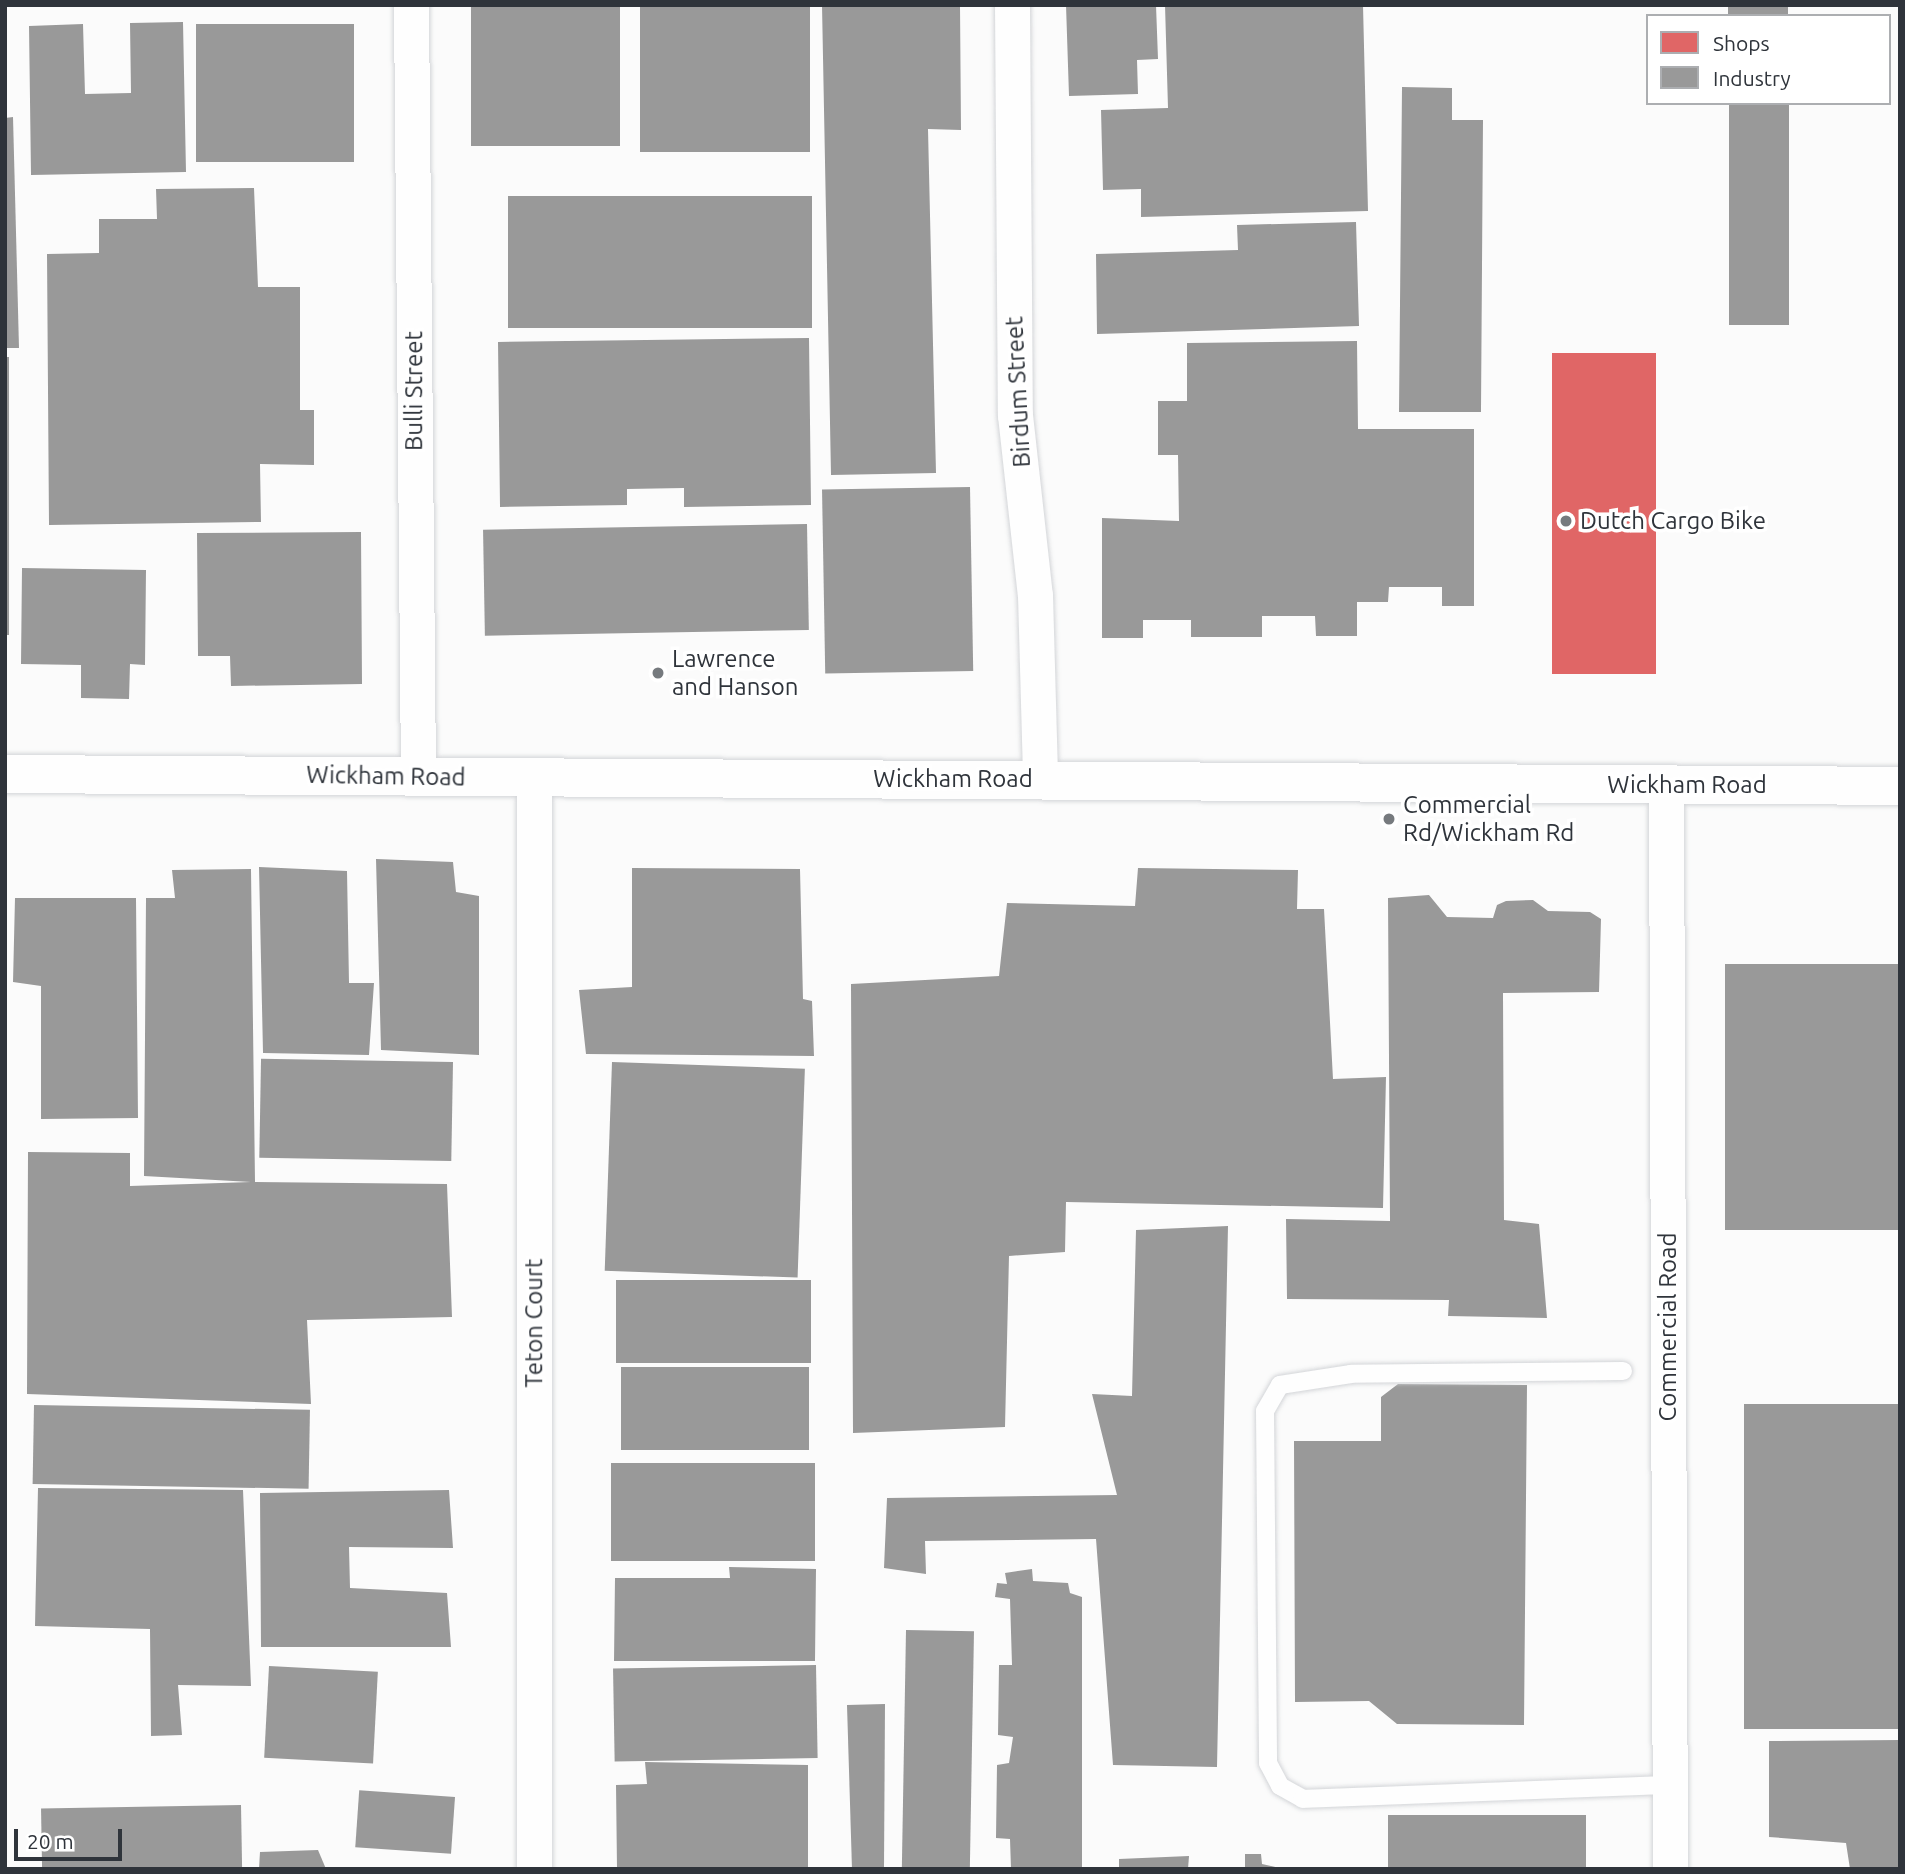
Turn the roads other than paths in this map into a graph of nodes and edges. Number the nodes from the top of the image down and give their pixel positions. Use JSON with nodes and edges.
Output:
{"nodes":[{"id":1,"x":411,"y":5,"type":"edge"},
{"id":2,"x":1012,"y":5,"type":"edge"},
{"id":3,"x":5,"y":774,"type":"edge"},
{"id":4,"x":418,"y":777,"type":"junction"},
{"id":5,"x":534,"y":778,"type":"junction"},
{"id":6,"x":1040,"y":779,"type":"junction"},
{"id":7,"x":1666,"y":785,"type":"junction"},
{"id":8,"x":1900,"y":786,"type":"edge"},
{"id":9,"x":1623,"y":1371,"type":"dead end"},
{"id":10,"x":1670,"y":1785,"type":"junction"},
{"id":11,"x":534,"y":1869,"type":"edge"},
{"id":12,"x":1670,"y":1869,"type":"edge"}],
"edges":[{"from":1,"to":4,"type":"street","name":"Bulli Street"},
{"from":2,"to":6,"type":"street","name":"Birdum Street"},
{"from":3,"to":4,"type":"main road","name":"Wickham Road"},
{"from":4,"to":5,"type":"main road","name":"Wickham Road"},
{"from":5,"to":6,"type":"main road","name":"Wickham Road"},
{"from":5,"to":11,"type":"street","name":"Teton Court"},
{"from":6,"to":7,"type":"main road","name":"Wickham Road"},
{"from":7,"to":8,"type":"main road","name":"Wickham Road"},
{"from":7,"to":10,"type":"street","name":"Commercial Road"},
{"from":9,"to":10,"type":"lane"},
{"from":10,"to":12,"type":"street","name":"Commercial Road"}]}
